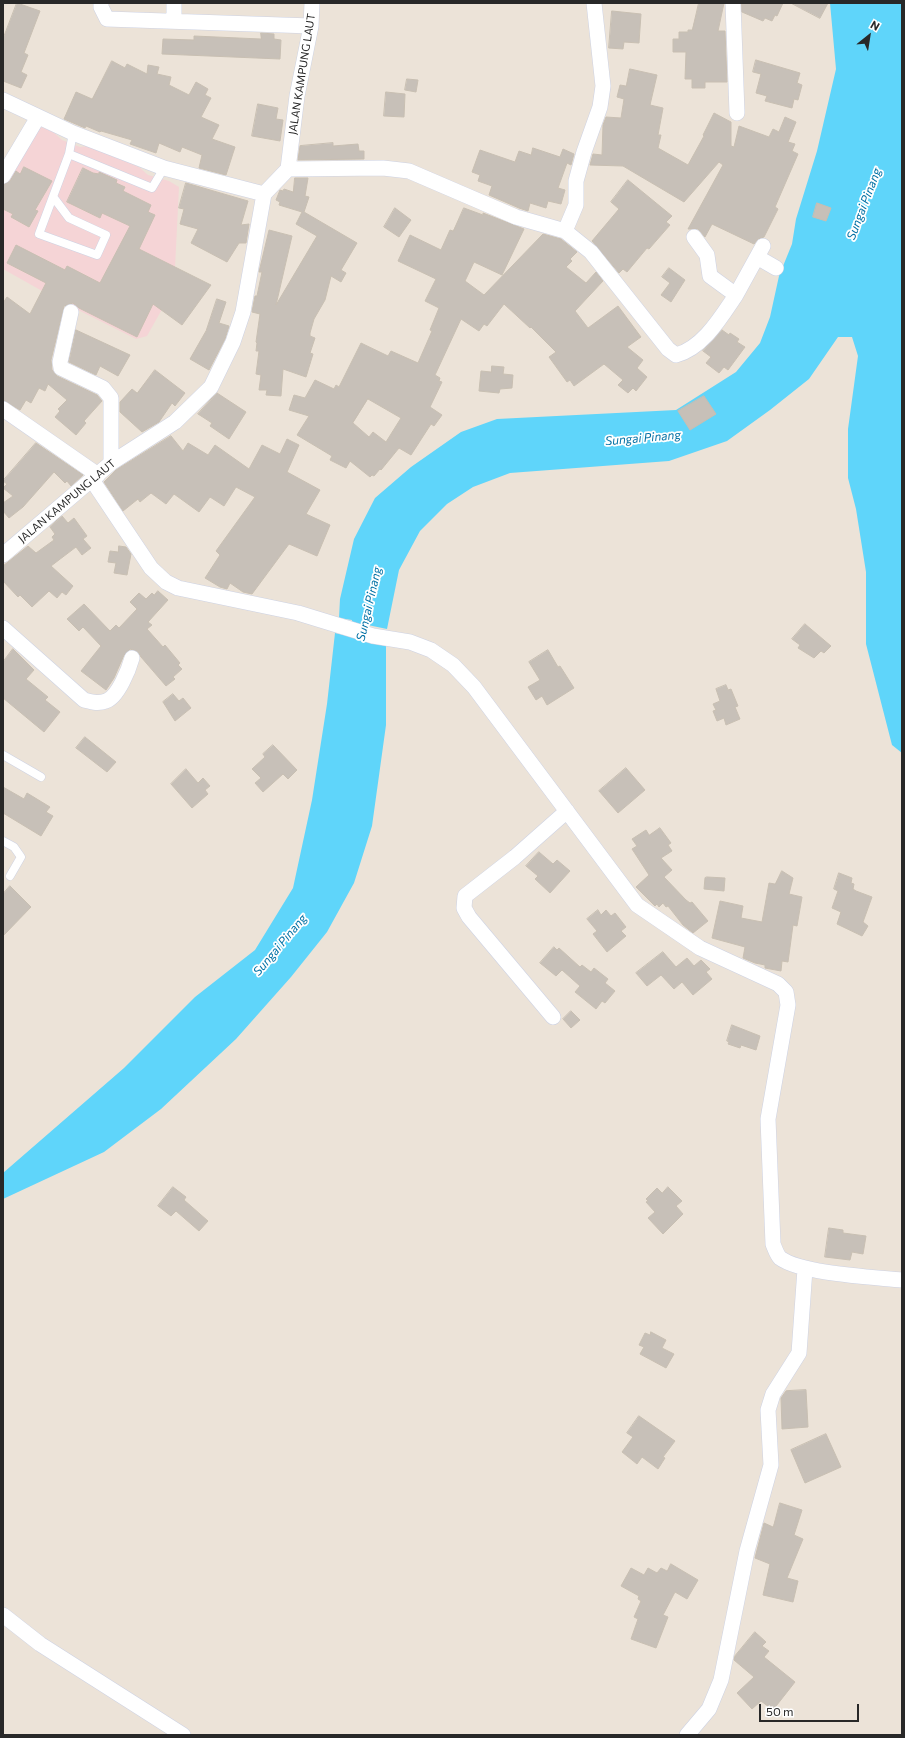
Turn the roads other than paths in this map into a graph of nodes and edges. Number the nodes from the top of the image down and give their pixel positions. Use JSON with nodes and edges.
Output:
{"nodes":[{"id":1,"x":101,"y":3,"type":"edge"},
{"id":2,"x":174,"y":3,"type":"edge"},
{"id":3,"x":312,"y":3,"type":"edge"},
{"id":4,"x":594,"y":3,"type":"edge"},
{"id":5,"x":733,"y":3,"type":"edge"},
{"id":6,"x":174,"y":21,"type":"junction"},
{"id":7,"x":312,"y":26,"type":"junction"},
{"id":8,"x":3,"y":100,"type":"edge"},
{"id":9,"x":737,"y":113,"type":"dead end"},
{"id":10,"x":38,"y":117,"type":"junction"},
{"id":11,"x":73,"y":133,"type":"junction"},
{"id":12,"x":69,"y":154,"type":"junction"},
{"id":13,"x":164,"y":168,"type":"junction"},
{"id":14,"x":288,"y":169,"type":"junction"},
{"id":15,"x":3,"y":176,"type":"edge"},
{"id":16,"x":264,"y":194,"type":"junction"},
{"id":17,"x":54,"y":198,"type":"junction"},
{"id":18,"x":565,"y":232,"type":"junction"},
{"id":19,"x":694,"y":237,"type":"dead end"},
{"id":20,"x":776,"y":268,"type":"dead end"},
{"id":21,"x":736,"y":295,"type":"junction"},
{"id":22,"x":71,"y":312,"type":"dead end"},
{"id":23,"x":3,"y":409,"type":"edge"},
{"id":24,"x":111,"y":463,"type":"junction"},
{"id":25,"x":95,"y":477,"type":"junction"},
{"id":26,"x":3,"y":555,"type":"edge"},
{"id":27,"x":3,"y":628,"type":"edge"},
{"id":28,"x":132,"y":658,"type":"dead end"},
{"id":29,"x":3,"y":755,"type":"edge"},
{"id":30,"x":40,"y":778,"type":"dead end"},
{"id":31,"x":568,"y":811,"type":"junction"},
{"id":32,"x":3,"y":840,"type":"edge"},
{"id":33,"x":10,"y":876,"type":"dead end"},
{"id":34,"x":553,"y":1017,"type":"dead end"},
{"id":35,"x":805,"y":1269,"type":"junction"},
{"id":36,"x":902,"y":1280,"type":"edge"},
{"id":37,"x":3,"y":1615,"type":"edge"},
{"id":38,"x":183,"y":1735,"type":"edge"},
{"id":39,"x":687,"y":1735,"type":"edge"}],
"edges":[{"from":1,"to":6,"type":"street"},
{"from":2,"to":6,"type":"street"},
{"from":3,"to":7,"type":"street","name":"JALAN KAMPUNG LAUT"},
{"from":4,"to":18,"type":"street"},
{"from":5,"to":9,"type":"street"},
{"from":6,"to":7,"type":"street"},
{"from":7,"to":14,"type":"street","name":"JALAN KAMPUNG LAUT"},
{"from":8,"to":10,"type":"street"},
{"from":10,"to":11,"type":"street"},
{"from":10,"to":15,"type":"street"},
{"from":11,"to":12,"type":"lane"},
{"from":11,"to":13,"type":"street"},
{"from":12,"to":13,"type":"lane"},
{"from":12,"to":17,"type":"lane"},
{"from":13,"to":16,"type":"street"},
{"from":14,"to":16,"type":"street"},
{"from":14,"to":18,"type":"street"},
{"from":16,"to":24,"type":"street","name":"JALAN KAMPUNG LAUT"},
{"from":17,"to":17,"type":"lane"},
{"from":18,"to":21,"type":"street"},
{"from":19,"to":21,"type":"street"},
{"from":20,"to":21,"type":"street"},
{"from":22,"to":24,"type":"street"},
{"from":23,"to":25,"type":"street"},
{"from":24,"to":25,"type":"street","name":"JALAN KAMPUNG LAUT"},
{"from":25,"to":26,"type":"street","name":"JALAN KAMPUNG LAUT"},
{"from":25,"to":31,"type":"street"},
{"from":27,"to":28,"type":"street"},
{"from":29,"to":30,"type":"lane"},
{"from":31,"to":34,"type":"street"},
{"from":31,"to":35,"type":"street"},
{"from":32,"to":33,"type":"lane"},
{"from":35,"to":36,"type":"street"},
{"from":35,"to":39,"type":"street"},
{"from":37,"to":38,"type":"street"}]}
